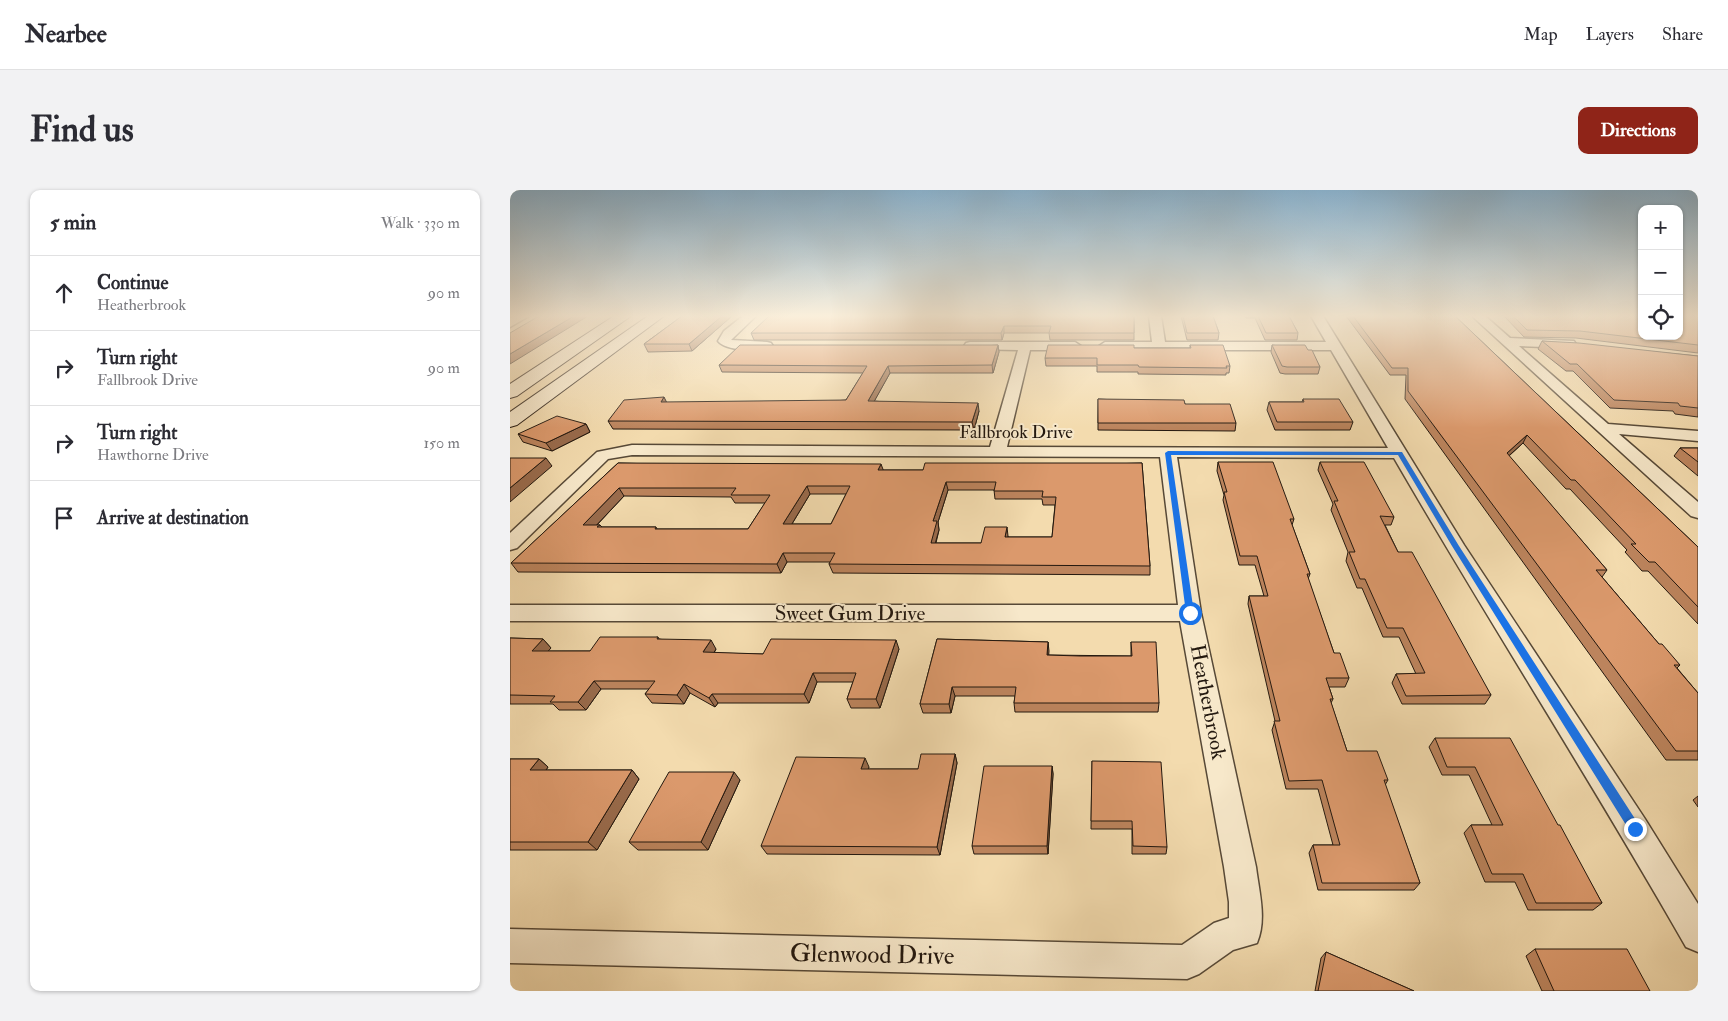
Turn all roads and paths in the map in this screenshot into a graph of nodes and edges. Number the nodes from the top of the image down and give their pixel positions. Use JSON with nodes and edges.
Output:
{"nodes":[{"id":1,"x":568,"y":353,"type":"edge"},
{"id":2,"x":605,"y":353,"type":"edge"},
{"id":3,"x":1023,"y":353,"type":"edge"},
{"id":4,"x":1339,"y":353,"type":"edge"},
{"id":5,"x":1521,"y":353,"type":"edge"},
{"id":6,"x":510,"y":392,"type":"edge"},
{"id":7,"x":510,"y":421,"type":"edge"},
{"id":8,"x":1604,"y":428,"type":"junction"},
{"id":9,"x":1698,"y":436,"type":"edge"},
{"id":10,"x":997,"y":452,"type":"junction"},
{"id":11,"x":1168,"y":453,"type":"junction"},
{"id":12,"x":1400,"y":453,"type":"junction"},
{"id":13,"x":1698,"y":512,"type":"edge"},
{"id":14,"x":510,"y":544,"type":"edge"},
{"id":15,"x":510,"y":613,"type":"edge"},
{"id":16,"x":1190,"y":613,"type":"junction"},
{"id":17,"x":1226,"y":935,"type":"joint"},
{"id":18,"x":1698,"y":935,"type":"edge"},
{"id":19,"x":510,"y":946,"type":"edge"}],
"edges":[{"from":1,"to":6,"type":"main road"},
{"from":2,"to":7,"type":"main road"},
{"from":3,"to":10,"type":"street"},
{"from":4,"to":12,"type":"street"},
{"from":5,"to":8,"type":"street"},
{"from":8,"to":9,"type":"street"},
{"from":8,"to":13,"type":"street"},
{"from":10,"to":11,"type":"street","name":"Fallbrook Drive"},
{"from":10,"to":14,"type":"street","name":"Fallbrook Drive"},
{"from":11,"to":12,"type":"street","name":"Fallbrook Drive"},
{"from":11,"to":16,"type":"street","name":"Heatherbrook"},
{"from":12,"to":18,"type":"street"},
{"from":15,"to":16,"type":"street","name":"Sweet Gum Drive"},
{"from":16,"to":17,"type":"street","name":"Heatherbrook"},
{"from":17,"to":19,"type":"street","name":"Glenwood Drive"}]}
